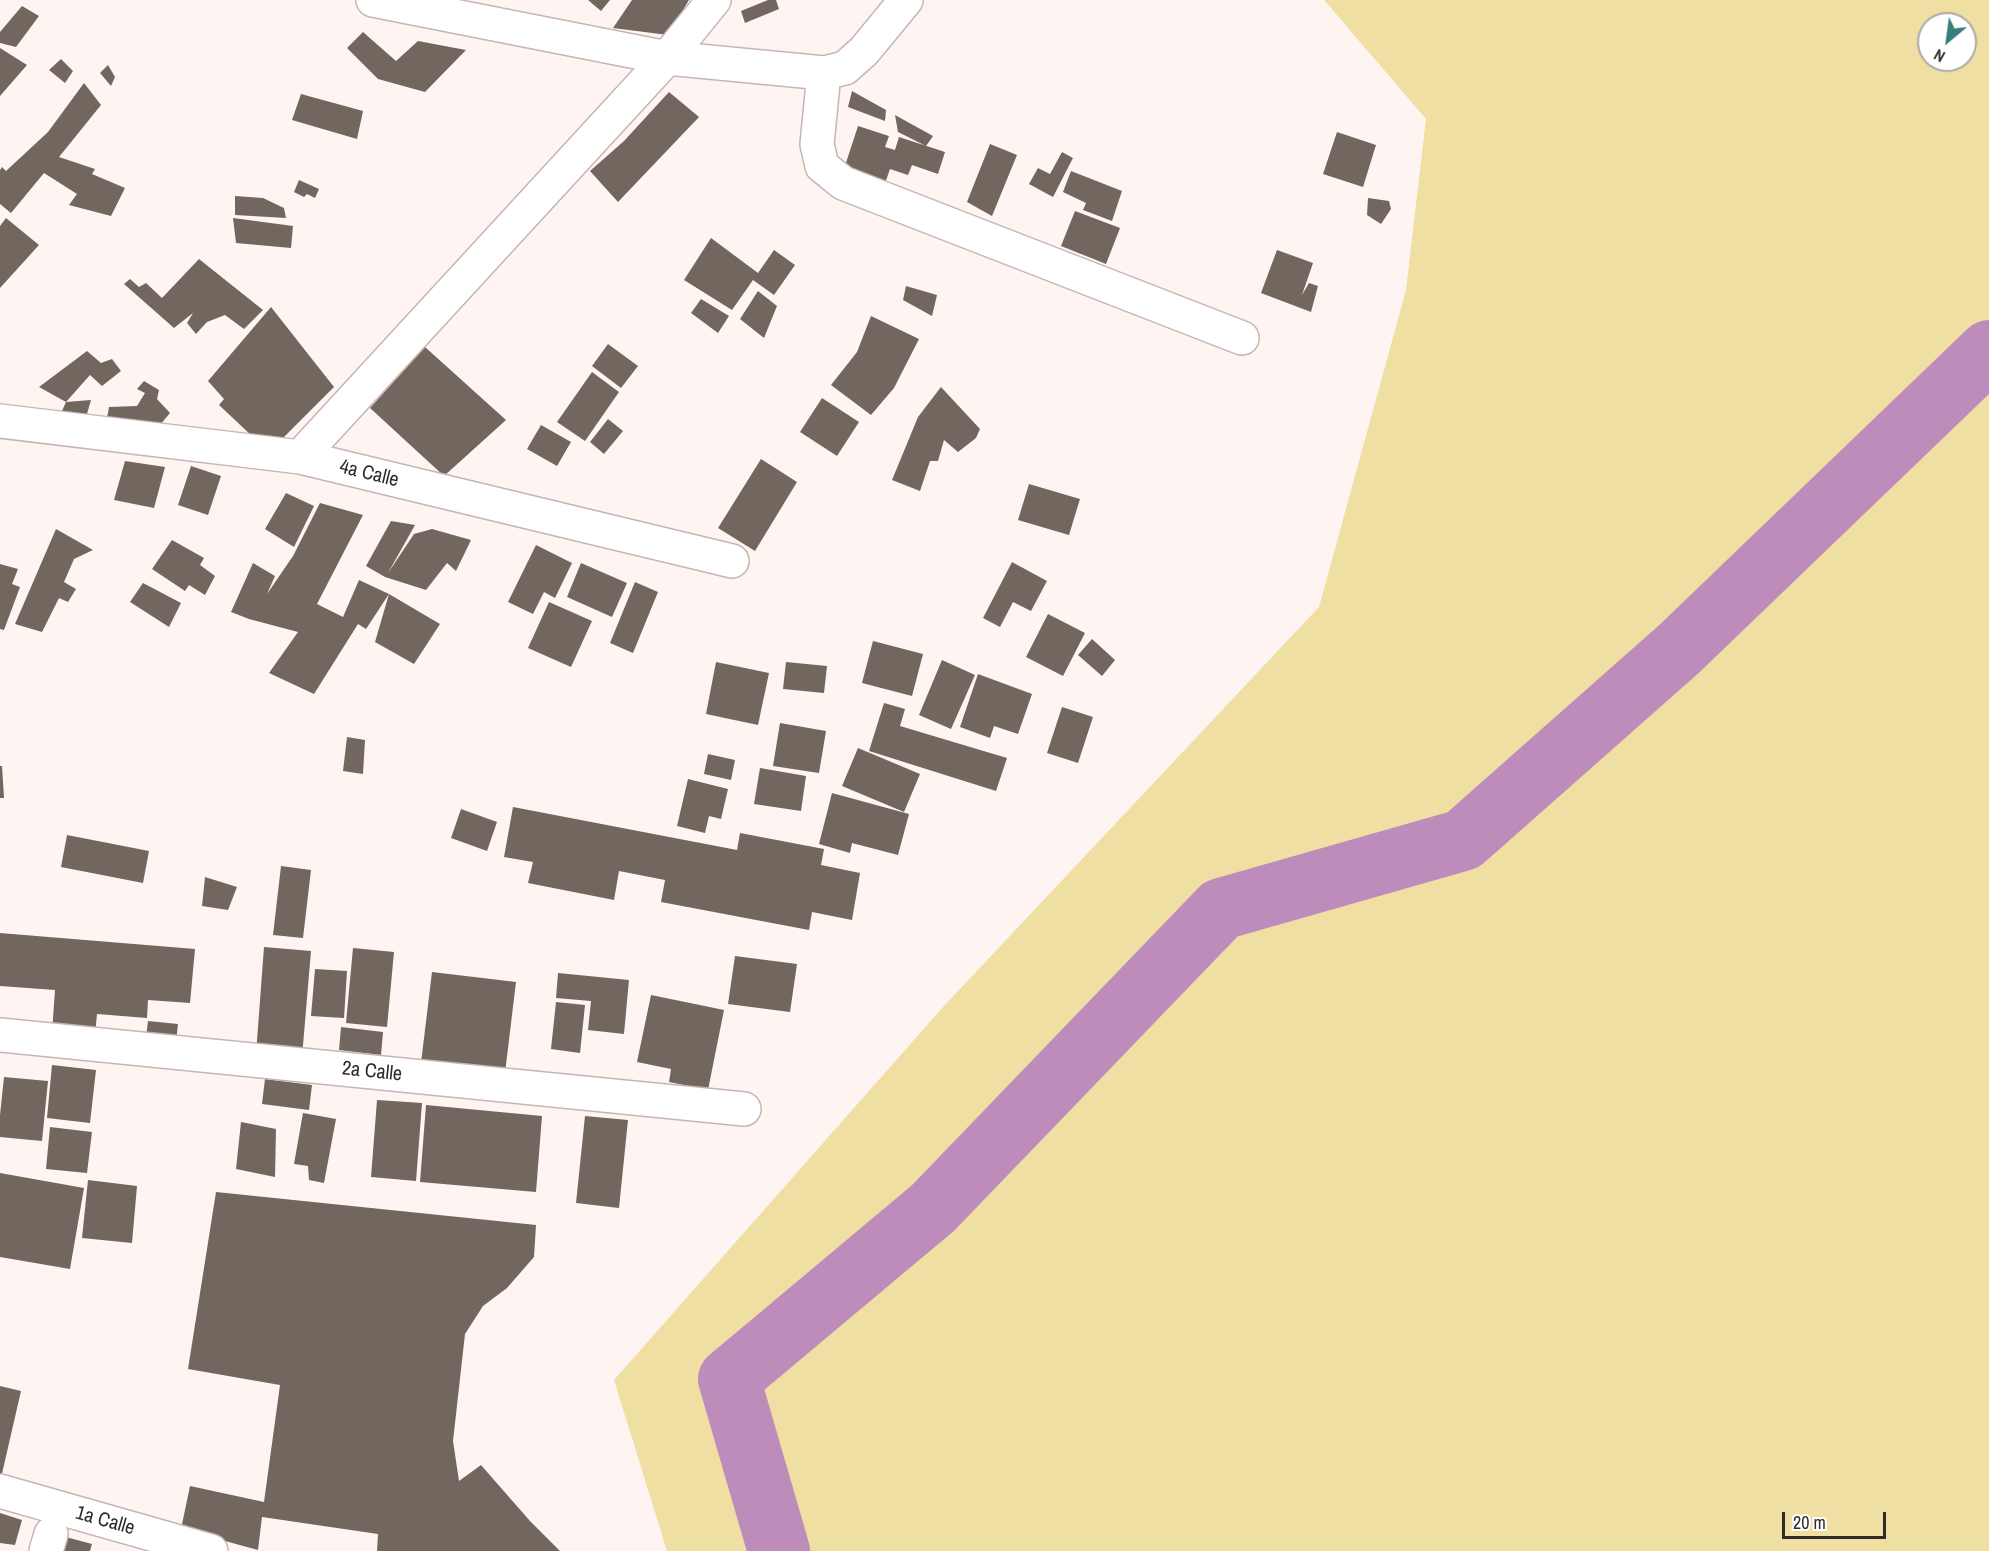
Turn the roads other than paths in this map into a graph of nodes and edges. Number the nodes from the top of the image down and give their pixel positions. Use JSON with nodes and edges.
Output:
{"nodes":[{"id":1,"x":373,"y":0,"type":"edge"},
{"id":2,"x":714,"y":0,"type":"edge"},
{"id":3,"x":906,"y":0,"type":"edge"},
{"id":4,"x":667,"y":58,"type":"junction"},
{"id":5,"x":824,"y":73,"type":"junction"},
{"id":6,"x":1242,"y":338,"type":"dead end"},
{"id":7,"x":0,"y":421,"type":"edge"},
{"id":8,"x":300,"y":457,"type":"junction"},
{"id":9,"x":732,"y":561,"type":"dead end"},
{"id":10,"x":0,"y":1035,"type":"edge"},
{"id":11,"x":744,"y":1109,"type":"dead end"},
{"id":12,"x":0,"y":1491,"type":"edge"},
{"id":13,"x":211,"y":1551,"type":"edge"}],
"edges":[{"from":1,"to":4,"type":"street"},
{"from":2,"to":4,"type":"street"},
{"from":3,"to":5,"type":"street"},
{"from":4,"to":5,"type":"street"},
{"from":4,"to":8,"type":"street"},
{"from":5,"to":6,"type":"street"},
{"from":7,"to":8,"type":"street","name":"4a Calle"},
{"from":8,"to":9,"type":"street","name":"4a Calle"},
{"from":10,"to":11,"type":"street","name":"2a Calle"},
{"from":12,"to":13,"type":"street","name":"1a Calle"}]}
